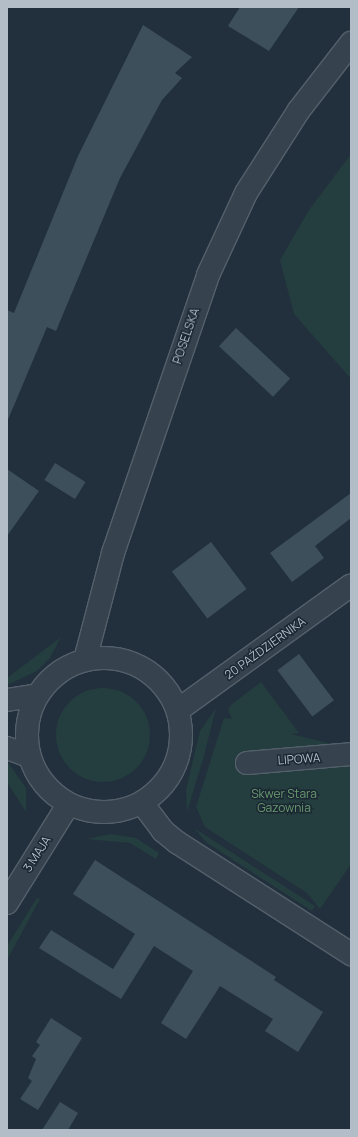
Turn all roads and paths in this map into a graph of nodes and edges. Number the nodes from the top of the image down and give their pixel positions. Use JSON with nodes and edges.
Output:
{"nodes":[{"id":1,"x":351,"y":43,"type":"edge"},
{"id":2,"x":351,"y":585,"type":"edge"},
{"id":3,"x":85,"y":660,"type":"junction"},
{"id":4,"x":37,"y":695,"type":"junction"},
{"id":5,"x":7,"y":700,"type":"edge"},
{"id":6,"x":178,"y":710,"type":"junction"},
{"id":7,"x":7,"y":748,"type":"edge"},
{"id":8,"x":351,"y":754,"type":"edge"},
{"id":9,"x":29,"y":756,"type":"junction"},
{"id":10,"x":248,"y":762,"type":"dead end"},
{"id":11,"x":142,"y":803,"type":"junction"},
{"id":12,"x":68,"y":805,"type":"junction"},
{"id":13,"x":7,"y":903,"type":"edge"},
{"id":14,"x":351,"y":954,"type":"edge"}],
"edges":[{"from":1,"to":3,"type":"street","name":"POSELSKA"},
{"from":2,"to":6,"type":"street","name":"20 PAŹDZIERNIKA"},
{"from":3,"to":4,"type":"street"},
{"from":3,"to":6,"type":"street"},
{"from":4,"to":5,"type":"street"},
{"from":4,"to":9,"type":"street"},
{"from":6,"to":11,"type":"street"},
{"from":7,"to":9,"type":"street"},
{"from":8,"to":10,"type":"street","name":"LIPOWA"},
{"from":9,"to":12,"type":"street"},
{"from":11,"to":12,"type":"street"},
{"from":11,"to":14,"type":"street"},
{"from":12,"to":13,"type":"street","name":"3 MAJA"}]}
